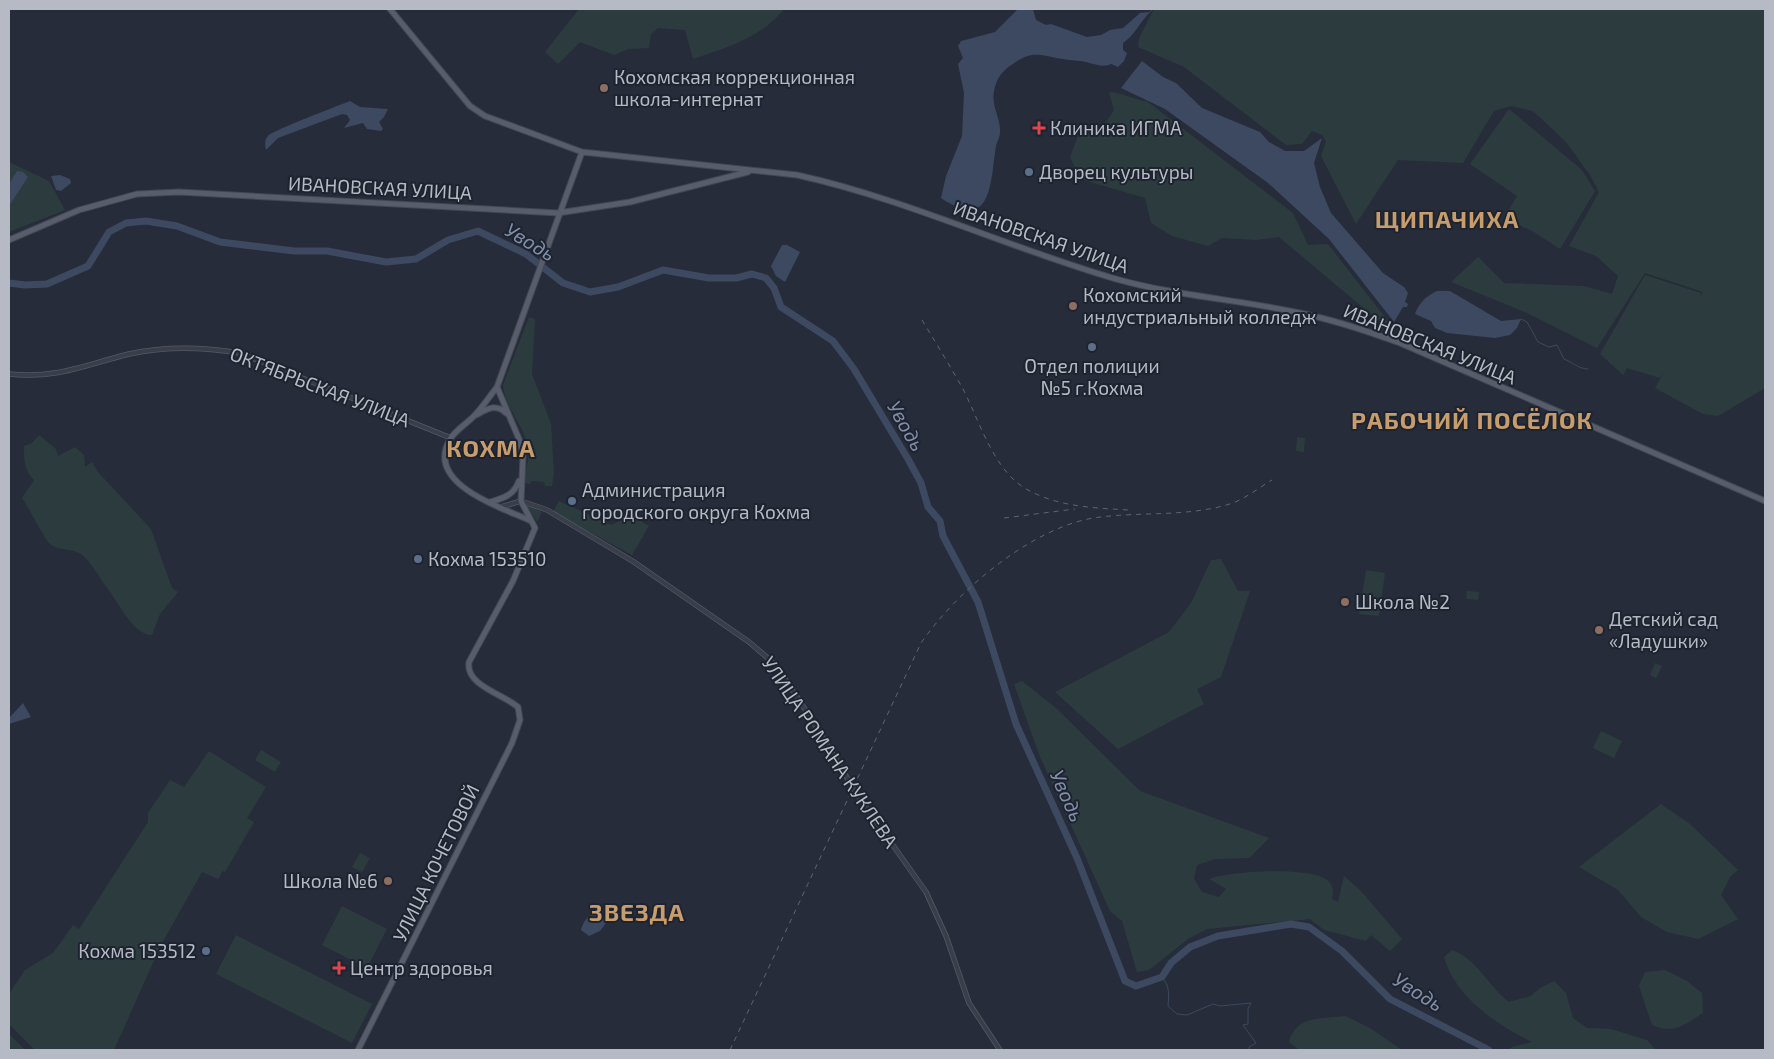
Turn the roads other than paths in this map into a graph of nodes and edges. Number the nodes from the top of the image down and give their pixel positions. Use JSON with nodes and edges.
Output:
{"nodes":[{"id":1,"x":390,"y":9,"type":"edge"},
{"id":2,"x":582,"y":152,"type":"junction"},
{"id":3,"x":714,"y":166,"type":"junction"},
{"id":4,"x":753,"y":171,"type":"junction"},
{"id":5,"x":712,"y":180,"type":"junction"},
{"id":6,"x":558,"y":213,"type":"junction"},
{"id":7,"x":9,"y":240,"type":"edge"},
{"id":8,"x":9,"y":374,"type":"edge"},
{"id":9,"x":497,"y":387,"type":"junction"},
{"id":10,"x":508,"y":416,"type":"junction"},
{"id":11,"x":474,"y":417,"type":"junction"},
{"id":12,"x":451,"y":438,"type":"junction"},
{"id":13,"x":521,"y":478,"type":"junction"},
{"id":14,"x":521,"y":501,"type":"junction"},
{"id":15,"x":1765,"y":501,"type":"edge"},
{"id":16,"x":490,"y":502,"type":"junction"},
{"id":17,"x":502,"y":507,"type":"junction"},
{"id":18,"x":532,"y":521,"type":"junction"},
{"id":19,"x":358,"y":1050,"type":"edge"},
{"id":20,"x":1000,"y":1050,"type":"edge"}],
"edges":[{"from":1,"to":2,"type":"main road","name":"ИВАНОВСКАЯ УЛИЦА"},
{"from":2,"to":3,"type":"main road","name":"ИВАНОВСКАЯ УЛИЦА"},
{"from":2,"to":6,"type":"main road"},
{"from":3,"to":4,"type":"main road","name":"ИВАНОВСКАЯ УЛИЦА"},
{"from":3,"to":5,"type":"main road"},
{"from":4,"to":5,"type":"main road","name":"ИВАНОВСКАЯ УЛИЦА"},
{"from":4,"to":15,"type":"main road","name":"ИВАНОВСКАЯ УЛИЦА"},
{"from":5,"to":6,"type":"main road","name":"ИВАНОВСКАЯ УЛИЦА"},
{"from":6,"to":7,"type":"main road","name":"ИВАНОВСКАЯ УЛИЦА"},
{"from":6,"to":9,"type":"main road"},
{"from":8,"to":12,"type":"street","name":"ОКТЯБРЬСКАЯ УЛИЦА"},
{"from":9,"to":10,"type":"main road"},
{"from":9,"to":11,"type":"main road"},
{"from":10,"to":11,"type":"main road"},
{"from":10,"to":13,"type":"main road"},
{"from":11,"to":12,"type":"main road"},
{"from":12,"to":16,"type":"main road"},
{"from":13,"to":14,"type":"main road"},
{"from":13,"to":16,"type":"main road"},
{"from":14,"to":17,"type":"street"},
{"from":14,"to":18,"type":"main road"},
{"from":14,"to":20,"type":"street","name":"УЛИЦА РОМАНА КУКЛЕВА","bridge":true},
{"from":16,"to":17,"type":"main road"},
{"from":17,"to":18,"type":"main road"},
{"from":18,"to":19,"type":"main road","name":"УЛИЦА КОЧЕТОВОЙ"}]}
